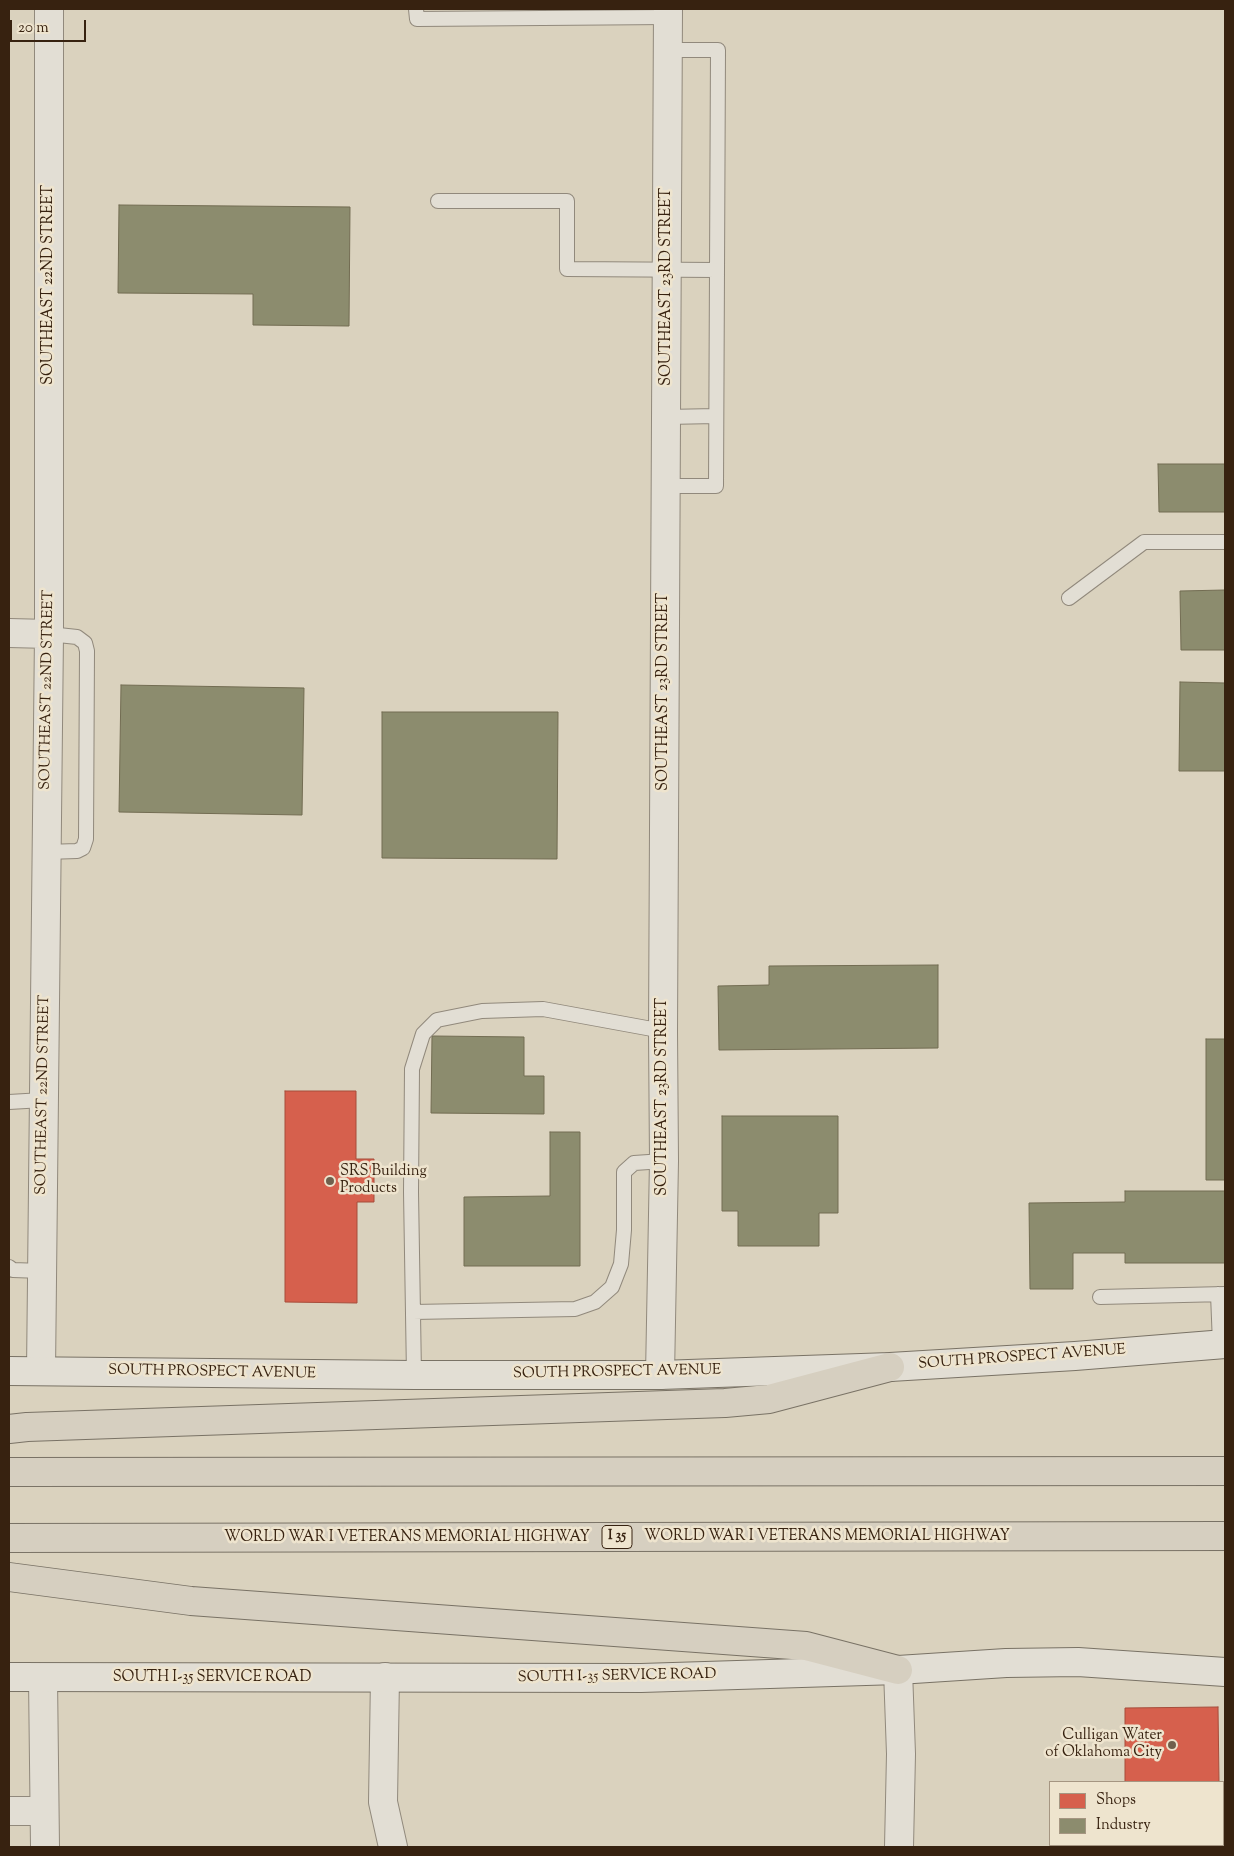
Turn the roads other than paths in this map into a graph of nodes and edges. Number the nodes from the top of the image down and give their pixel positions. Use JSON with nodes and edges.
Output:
{"nodes":[{"id":1,"x":49,"y":9,"type":"edge"},
{"id":2,"x":416,"y":9,"type":"edge"},
{"id":3,"x":668,"y":13,"type":"edge"},
{"id":4,"x":668,"y":50,"type":"junction"},
{"id":5,"x":438,"y":201,"type":"dead end"},
{"id":6,"x":667,"y":270,"type":"junction"},
{"id":7,"x":717,"y":270,"type":"junction"},
{"id":8,"x":716,"y":416,"type":"junction"},
{"id":9,"x":666,"y":417,"type":"junction"},
{"id":10,"x":666,"y":486,"type":"junction"},
{"id":11,"x":1225,"y":542,"type":"edge"},
{"id":12,"x":1069,"y":598,"type":"dead end"},
{"id":13,"x":9,"y":633,"type":"edge"},
{"id":14,"x":48,"y":634,"type":"junction"},
{"id":15,"x":46,"y":852,"type":"junction"},
{"id":16,"x":662,"y":1031,"type":"junction"},
{"id":17,"x":44,"y":1100,"type":"junction"},
{"id":18,"x":9,"y":1102,"type":"edge"},
{"id":19,"x":664,"y":1161,"type":"junction"},
{"id":20,"x":9,"y":1267,"type":"edge"},
{"id":21,"x":42,"y":1271,"type":"junction"},
{"id":22,"x":1222,"y":1294,"type":"edge"},
{"id":23,"x":1100,"y":1297,"type":"dead end"},
{"id":24,"x":413,"y":1312,"type":"junction"},
{"id":25,"x":1223,"y":1344,"type":"edge"},
{"id":26,"x":890,"y":1367,"type":"junction"},
{"id":27,"x":9,"y":1371,"type":"edge"},
{"id":28,"x":41,"y":1371,"type":"junction"},
{"id":29,"x":414,"y":1374,"type":"junction"},
{"id":30,"x":660,"y":1374,"type":"junction"},
{"id":31,"x":9,"y":1429,"type":"edge"},
{"id":32,"x":9,"y":1472,"type":"edge"},
{"id":33,"x":1225,"y":1472,"type":"edge"},
{"id":34,"x":1225,"y":1536,"type":"edge"},
{"id":35,"x":9,"y":1538,"type":"edge"},
{"id":36,"x":9,"y":1577,"type":"edge"},
{"id":37,"x":898,"y":1670,"type":"junction"},
{"id":38,"x":1225,"y":1672,"type":"edge"},
{"id":39,"x":9,"y":1677,"type":"edge"},
{"id":40,"x":384,"y":1677,"type":"junction"},
{"id":41,"x":43,"y":1678,"type":"junction"},
{"id":42,"x":9,"y":1811,"type":"edge"},
{"id":43,"x":44,"y":1811,"type":"junction"},
{"id":44,"x":45,"y":1847,"type":"edge"},
{"id":45,"x":393,"y":1847,"type":"edge"},
{"id":46,"x":899,"y":1847,"type":"edge"}],
"edges":[{"from":1,"to":14,"type":"street","name":"SOUTHEAST 22ND STREET"},
{"from":2,"to":3,"type":"lane"},
{"from":3,"to":4,"type":"street","name":"SOUTHEAST 23RD STREET"},
{"from":4,"to":6,"type":"street","name":"SOUTHEAST 23RD STREET"},
{"from":4,"to":7,"type":"lane"},
{"from":5,"to":6,"type":"lane"},
{"from":6,"to":7,"type":"lane"},
{"from":6,"to":9,"type":"street","name":"SOUTHEAST 23RD STREET"},
{"from":7,"to":8,"type":"lane"},
{"from":8,"to":9,"type":"lane"},
{"from":8,"to":10,"type":"lane"},
{"from":9,"to":10,"type":"street","name":"SOUTHEAST 23RD STREET"},
{"from":10,"to":16,"type":"street","name":"SOUTHEAST 23RD STREET"},
{"from":11,"to":12,"type":"lane"},
{"from":13,"to":14,"type":"street"},
{"from":14,"to":15,"type":"street","name":"SOUTHEAST 22ND STREET"},
{"from":14,"to":15,"type":"lane"},
{"from":15,"to":17,"type":"street","name":"SOUTHEAST 22ND STREET"},
{"from":16,"to":19,"type":"street","name":"SOUTHEAST 23RD STREET"},
{"from":16,"to":24,"type":"lane"},
{"from":17,"to":18,"type":"lane"},
{"from":17,"to":21,"type":"street","name":"SOUTHEAST 22ND STREET"},
{"from":19,"to":24,"type":"lane"},
{"from":19,"to":30,"type":"street","name":"SOUTHEAST 23RD STREET"},
{"from":20,"to":21,"type":"lane"},
{"from":21,"to":28,"type":"street","name":"SOUTHEAST 22ND STREET"},
{"from":22,"to":23,"type":"lane"},
{"from":22,"to":25,"type":"lane"},
{"from":24,"to":29,"type":"lane"},
{"from":25,"to":26,"type":"street","name":"SOUTH PROSPECT AVENUE"},
{"from":26,"to":30,"type":"street","name":"SOUTH PROSPECT AVENUE"},
{"from":26,"to":31,"type":"highway"},
{"from":27,"to":28,"type":"street","name":"SOUTH PROSPECT AVENUE"},
{"from":28,"to":29,"type":"street","name":"SOUTH PROSPECT AVENUE"},
{"from":29,"to":30,"type":"street","name":"SOUTH PROSPECT AVENUE"},
{"from":32,"to":33,"type":"highway"},
{"from":34,"to":35,"type":"highway","name":"WORLD WAR I VETERANS MEMORIAL HIGHWAY","number":"I 35"},
{"from":36,"to":37,"type":"highway"},
{"from":37,"to":38,"type":"street","name":"SOUTH I-35 SERVICE ROAD"},
{"from":37,"to":40,"type":"street","name":"SOUTH I-35 SERVICE ROAD"},
{"from":37,"to":46,"type":"street"},
{"from":39,"to":41,"type":"street","name":"SOUTH I-35 SERVICE ROAD"},
{"from":40,"to":41,"type":"street","name":"SOUTH I-35 SERVICE ROAD"},
{"from":40,"to":45,"type":"street"},
{"from":41,"to":43,"type":"street"},
{"from":42,"to":43,"type":"street"},
{"from":43,"to":44,"type":"street"}]}
